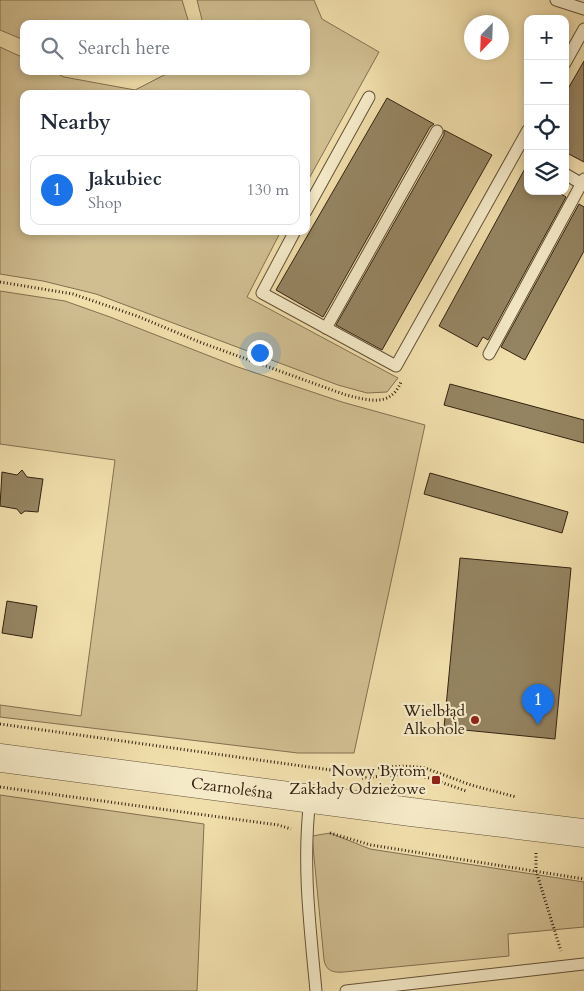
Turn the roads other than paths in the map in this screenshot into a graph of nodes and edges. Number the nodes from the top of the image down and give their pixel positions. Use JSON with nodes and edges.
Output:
{"nodes":[{"id":1,"x":556,"y":0,"type":"edge"},
{"id":2,"x":584,"y":9,"type":"edge"},
{"id":3,"x":584,"y":29,"type":"edge"},
{"id":4,"x":567,"y":60,"type":"edge"},
{"id":5,"x":369,"y":97,"type":"dead end"},
{"id":6,"x":437,"y":130,"type":"dead end"},
{"id":7,"x":523,"y":150,"type":"edge"},
{"id":8,"x":569,"y":176,"type":"edge"},
{"id":9,"x":583,"y":183,"type":"edge"},
{"id":10,"x":310,"y":204,"type":"edge"},
{"id":11,"x":293,"y":235,"type":"edge"},
{"id":12,"x":326,"y":328,"type":"junction"},
{"id":13,"x":489,"y":354,"type":"dead end"},
{"id":14,"x":0,"y":758,"type":"edge"},
{"id":15,"x":310,"y":799,"type":"junction"},
{"id":16,"x":584,"y":833,"type":"edge"},
{"id":17,"x":584,"y":964,"type":"edge"},
{"id":18,"x":316,"y":991,"type":"edge"},
{"id":19,"x":346,"y":991,"type":"edge"}],
"edges":[{"from":1,"to":2,"type":"lane"},
{"from":3,"to":4,"type":"lane"},
{"from":5,"to":10,"type":"lane"},
{"from":6,"to":12,"type":"lane"},
{"from":7,"to":12,"type":"lane"},
{"from":8,"to":9,"type":"lane"},
{"from":9,"to":13,"type":"lane"},
{"from":11,"to":12,"type":"lane"},
{"from":14,"to":15,"type":"street","name":"Czarnoleśna"},
{"from":15,"to":16,"type":"street","name":"Czarnoleśna"},
{"from":15,"to":18,"type":"lane"},
{"from":17,"to":19,"type":"lane"}]}
